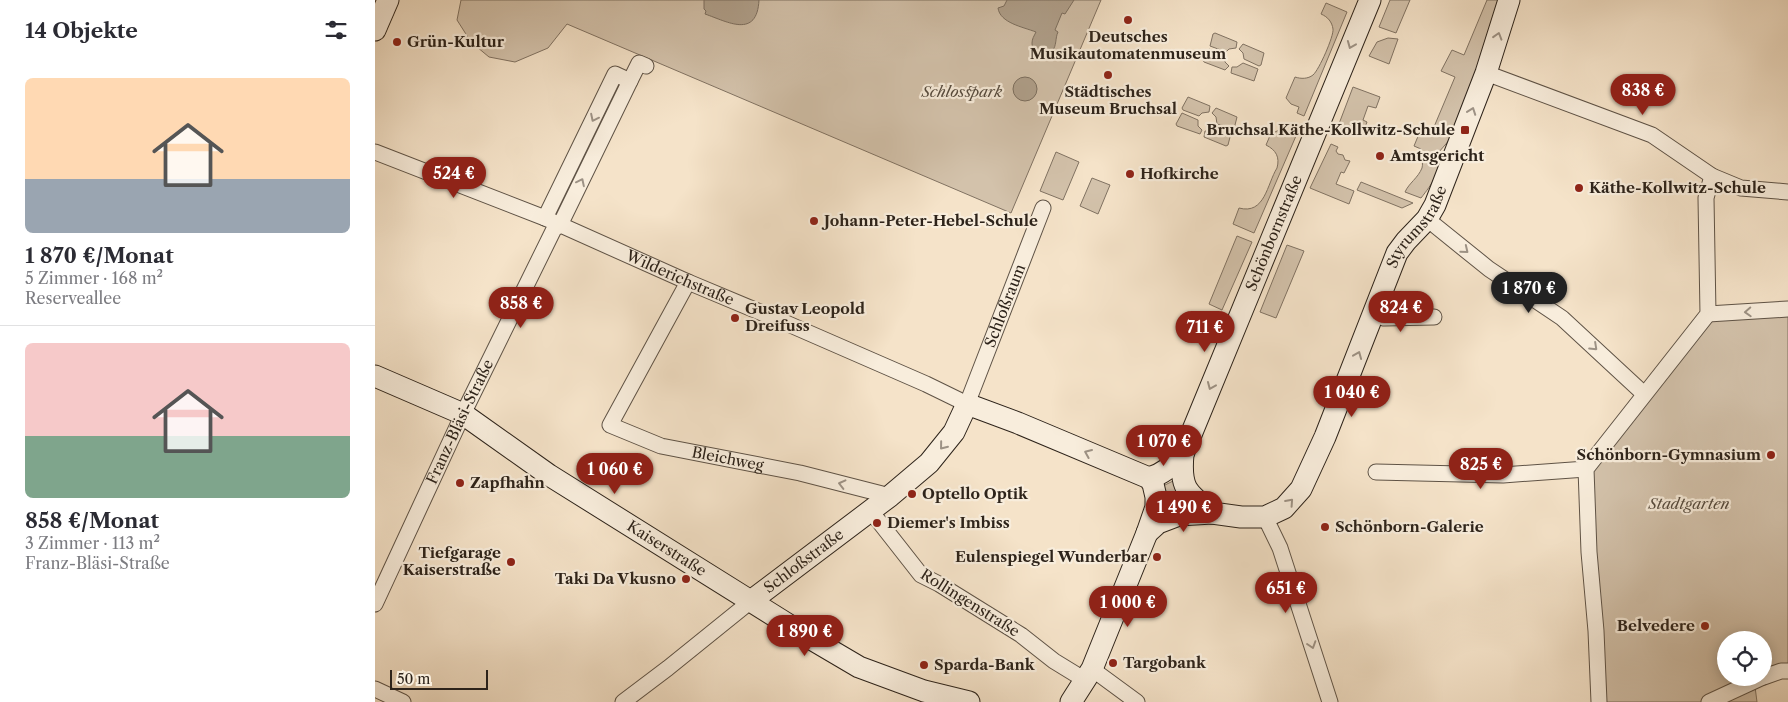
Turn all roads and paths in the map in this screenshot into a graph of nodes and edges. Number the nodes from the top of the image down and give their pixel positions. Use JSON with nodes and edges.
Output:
{"nodes":[{"id":1,"x":388,"y":0,"type":"edge"},
{"id":2,"x":1370,"y":0,"type":"edge"},
{"id":3,"x":1509,"y":0,"type":"edge"},
{"id":4,"x":375,"y":30,"type":"edge"},
{"id":5,"x":646,"y":66,"type":"dead end"},
{"id":6,"x":1486,"y":73,"type":"junction"},
{"id":7,"x":630,"y":81,"type":"junction"},
{"id":8,"x":375,"y":152,"type":"edge"},
{"id":9,"x":1711,"y":176,"type":"junction"},
{"id":10,"x":1788,"y":192,"type":"edge"},
{"id":11,"x":1043,"y":208,"type":"dead end"},
{"id":12,"x":545,"y":218,"type":"junction"},
{"id":13,"x":1427,"y":219,"type":"junction"},
{"id":14,"x":559,"y":225,"type":"junction"},
{"id":15,"x":688,"y":282,"type":"junction"},
{"id":16,"x":1788,"y":310,"type":"edge"},
{"id":17,"x":1374,"y":314,"type":"junction"},
{"id":18,"x":1708,"y":314,"type":"junction"},
{"id":19,"x":1434,"y":316,"type":"dead end"},
{"id":20,"x":375,"y":376,"type":"edge"},
{"id":21,"x":1644,"y":394,"type":"junction"},
{"id":22,"x":967,"y":404,"type":"junction"},
{"id":23,"x":463,"y":414,"type":"junction"},
{"id":24,"x":1183,"y":454,"type":"junction"},
{"id":25,"x":1586,"y":469,"type":"junction"},
{"id":26,"x":1376,"y":472,"type":"dead end"},
{"id":27,"x":1149,"y":478,"type":"junction"},
{"id":28,"x":890,"y":496,"type":"junction"},
{"id":29,"x":870,"y":510,"type":"junction"},
{"id":30,"x":1212,"y":513,"type":"junction"},
{"id":31,"x":1265,"y":517,"type":"junction"},
{"id":32,"x":1147,"y":533,"type":"junction"},
{"id":33,"x":751,"y":601,"type":"junction"},
{"id":34,"x":375,"y":604,"type":"edge"},
{"id":35,"x":1788,"y":671,"type":"edge"},
{"id":36,"x":1772,"y":674,"type":"edge"},
{"id":37,"x":1088,"y":675,"type":"junction"},
{"id":38,"x":1744,"y":686,"type":"edge"},
{"id":39,"x":375,"y":689,"type":"edge"},
{"id":40,"x":397,"y":699,"type":"edge"},
{"id":41,"x":623,"y":702,"type":"edge"},
{"id":42,"x":969,"y":702,"type":"edge"},
{"id":43,"x":1071,"y":702,"type":"edge"},
{"id":44,"x":1137,"y":702,"type":"edge"},
{"id":45,"x":1330,"y":702,"type":"edge"},
{"id":46,"x":1599,"y":702,"type":"edge"},
{"id":47,"x":1709,"y":702,"type":"edge"}],
"edges":[{"from":1,"to":4,"type":"main road"},
{"from":2,"to":24,"type":"main road","name":"Schönbornstraße","one_way":true},
{"from":6,"to":3,"type":"main road","name":"Styrumstraße","one_way":true},
{"from":5,"to":7,"type":"street","name":"Franz-Bläsi-Straße"},
{"from":6,"to":9,"type":"street"},
{"from":13,"to":6,"type":"main road","name":"Styrumstraße","one_way":true},
{"from":7,"to":12,"type":"street","one_way":true},
{"from":14,"to":7,"type":"street","name":"Franz-Bläsi-Straße","one_way":true},
{"from":8,"to":12,"type":"street","name":"Wilderichstraße"},
{"from":9,"to":10,"type":"street"},
{"from":9,"to":18,"type":"street"},
{"from":11,"to":22,"type":"street","name":"Schloßraum"},
{"from":12,"to":14,"type":"street","name":"Wilderichstraße"},
{"from":13,"to":17,"type":"main road","name":"Styrumstraße"},
{"from":13,"to":21,"type":"street","one_way":true},
{"from":14,"to":15,"type":"street","name":"Wilderichstraße"},
{"from":14,"to":23,"type":"street","name":"Franz-Bläsi-Straße"},
{"from":15,"to":22,"type":"street","name":"Wilderichstraße"},
{"from":28,"to":15,"type":"street","name":"Bleichweg","one_way":true},
{"from":16,"to":18,"type":"street","one_way":true},
{"from":17,"to":19,"type":"street"},
{"from":31,"to":17,"type":"main road","name":"Styrumstraße","one_way":true},
{"from":18,"to":21,"type":"street"},
{"from":20,"to":23,"type":"main road","name":"Kaiserstraße"},
{"from":21,"to":25,"type":"street"},
{"from":27,"to":22,"type":"main road","name":"Wilderichstraße","one_way":true},
{"from":22,"to":28,"type":"main road","name":"Schloßstraße","one_way":true},
{"from":23,"to":33,"type":"main road","name":"Kaiserstraße"},
{"from":23,"to":34,"type":"street","name":"Franz-Bläsi-Straße"},
{"from":24,"to":27,"type":"main road","name":"Schönbornstraße"},
{"from":24,"to":30,"type":"main road"},
{"from":25,"to":26,"type":"street"},
{"from":25,"to":46,"type":"street"},
{"from":27,"to":32,"type":"main road"},
{"from":28,"to":29,"type":"main road","name":"Schloßstraße"},
{"from":29,"to":33,"type":"main road","name":"Schloßstraße"},
{"from":29,"to":37,"type":"street","name":"Rollingenstraße"},
{"from":30,"to":31,"type":"main road","name":"Styrumstraße"},
{"from":30,"to":32,"type":"main road","name":"Styrumstraße"},
{"from":31,"to":45,"type":"street","one_way":true},
{"from":32,"to":37,"type":"main road"},
{"from":33,"to":41,"type":"street","name":"Schloßstraße"},
{"from":33,"to":42,"type":"main road","name":"Kaiserstraße"},
{"from":35,"to":36,"type":"street"},
{"from":37,"to":43,"type":"main road"},
{"from":37,"to":44,"type":"street","name":"Rollingenstraße"},
{"from":38,"to":47,"type":"street"},
{"from":39,"to":40,"type":"street"}]}
